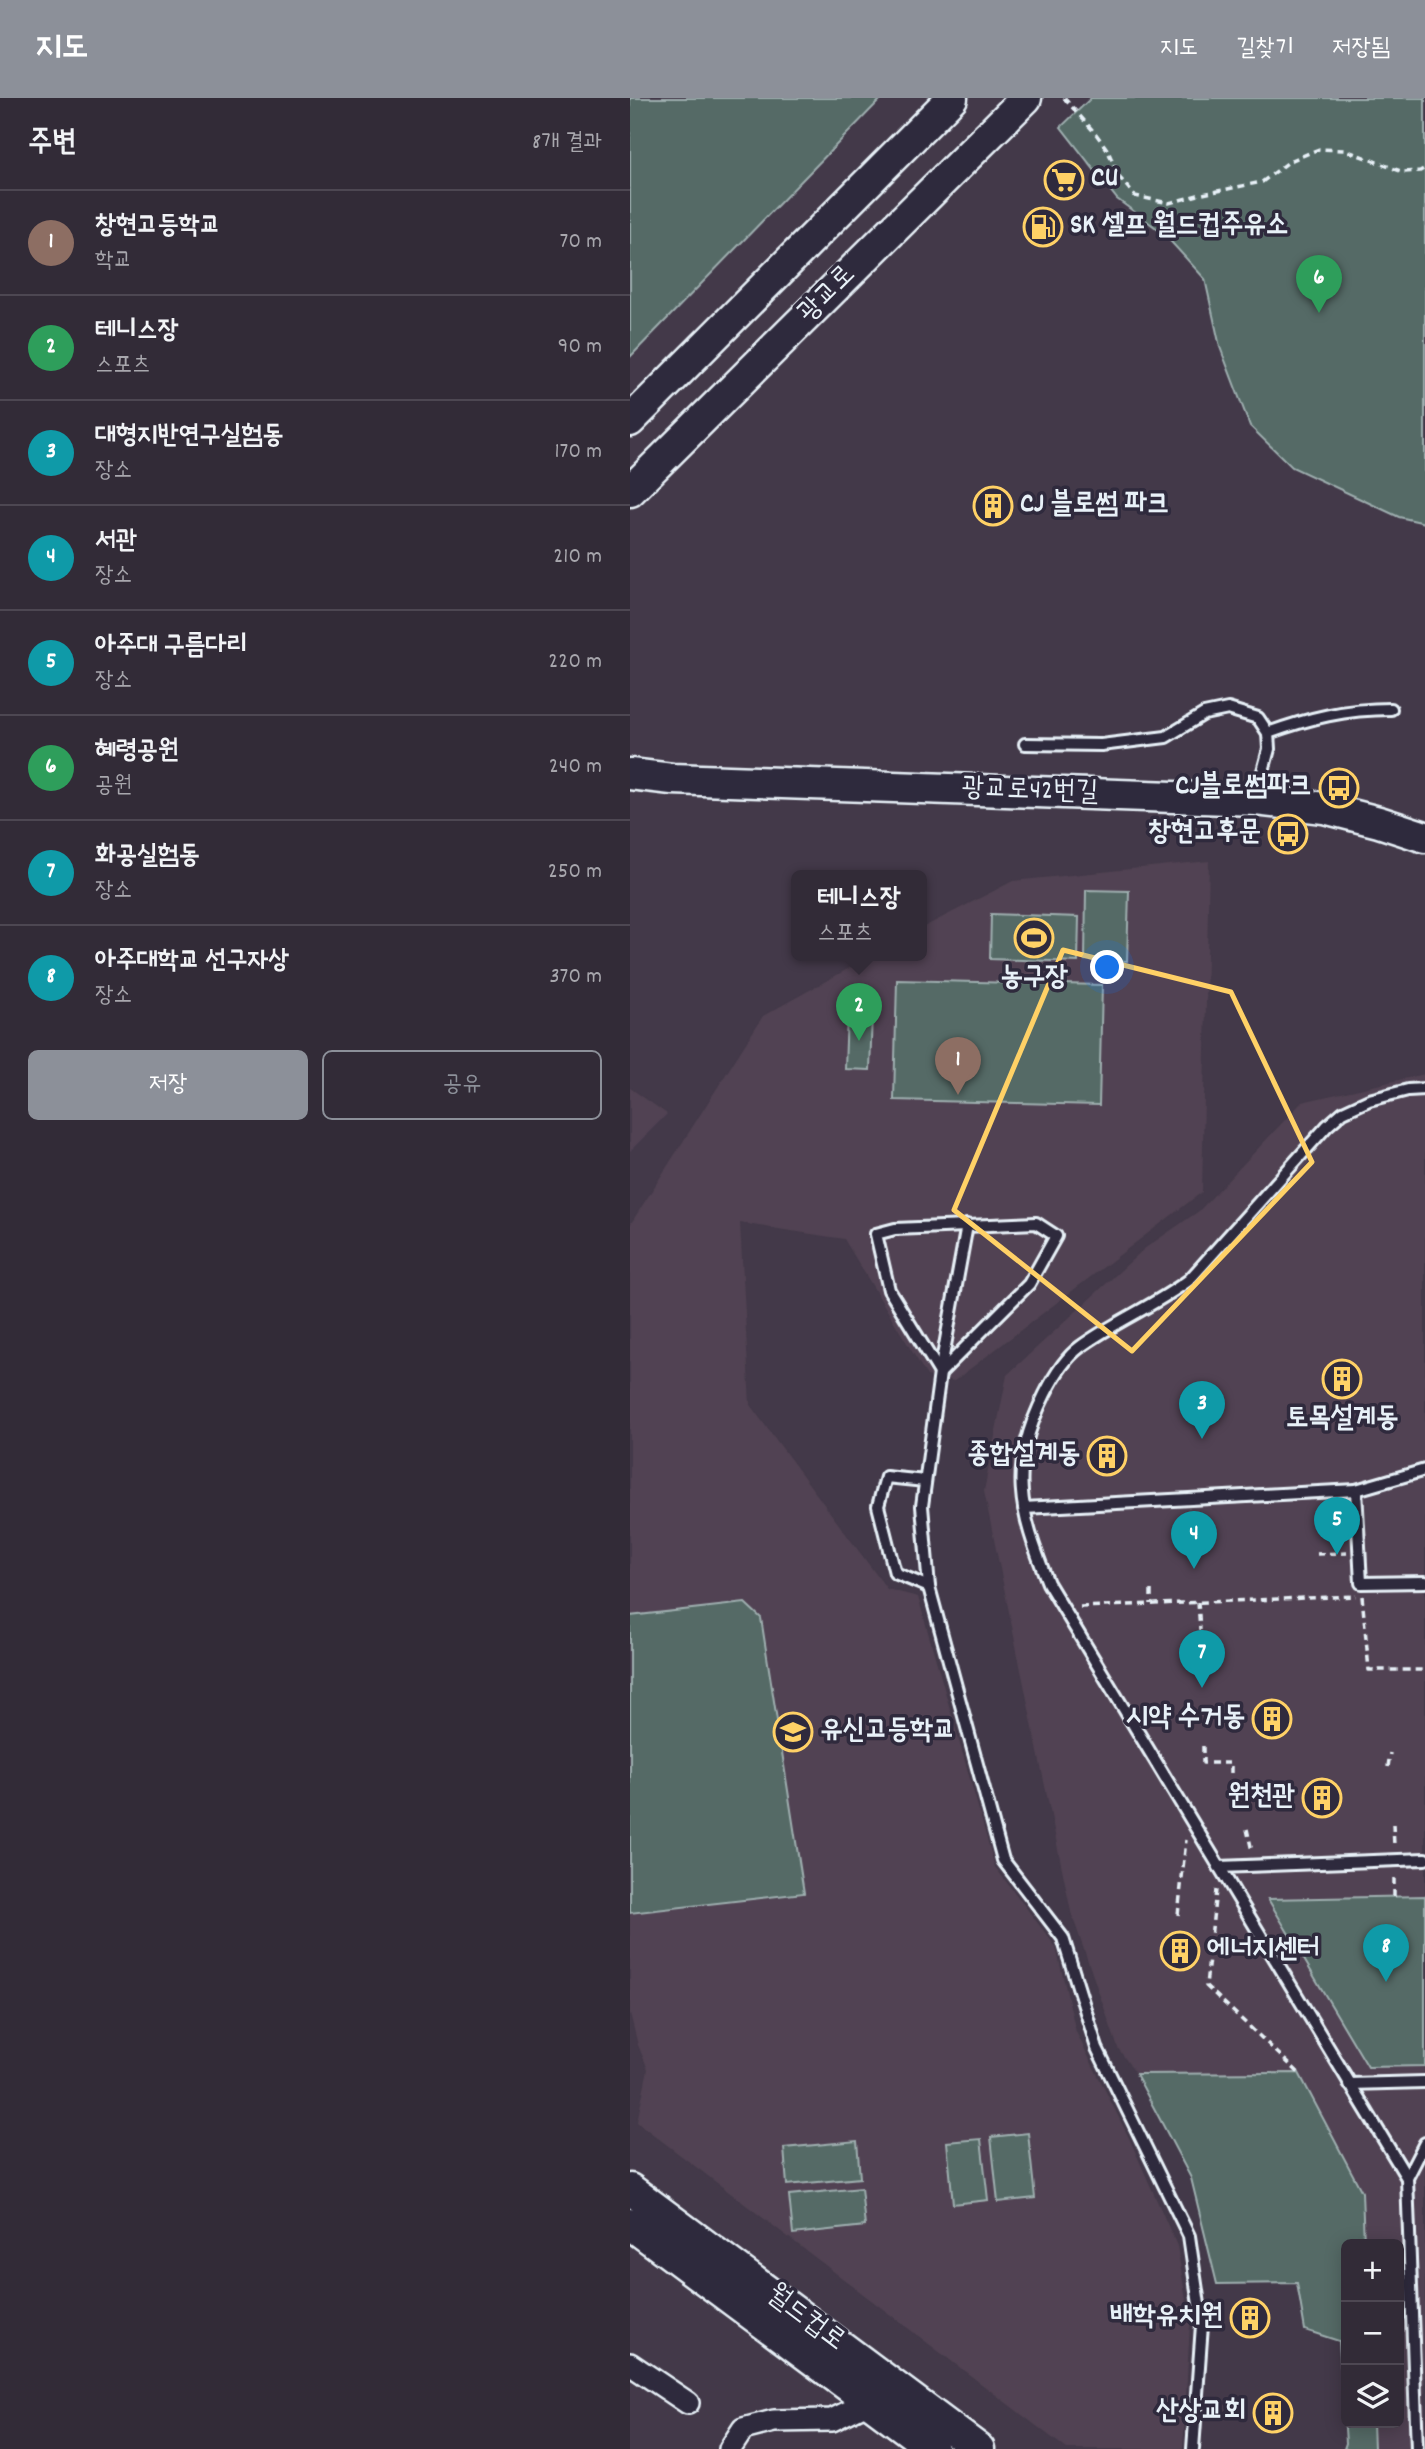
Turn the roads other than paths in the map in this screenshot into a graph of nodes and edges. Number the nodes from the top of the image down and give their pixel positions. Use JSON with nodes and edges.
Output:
{"nodes":[{"id":1,"x":952,"y":98,"type":"edge"},
{"id":2,"x":1026,"y":98,"type":"edge"},
{"id":3,"x":630,"y":421,"type":"edge"},
{"id":4,"x":630,"y":491,"type":"edge"},
{"id":5,"x":1391,"y":709,"type":"dead end"},
{"id":6,"x":1268,"y":733,"type":"junction"},
{"id":7,"x":1025,"y":744,"type":"dead end"},
{"id":8,"x":630,"y":774,"type":"edge"},
{"id":9,"x":1256,"y":800,"type":"junction"},
{"id":10,"x":1425,"y":837,"type":"edge"},
{"id":11,"x":1425,"y":1088,"type":"edge"},
{"id":12,"x":967,"y":1225,"type":"junction"},
{"id":13,"x":940,"y":1373,"type":"junction"},
{"id":14,"x":1425,"y":1470,"type":"edge"},
{"id":15,"x":925,"y":1481,"type":"junction"},
{"id":16,"x":1356,"y":1490,"type":"junction"},
{"id":17,"x":1024,"y":1508,"type":"junction"},
{"id":18,"x":1425,"y":1583,"type":"edge"},
{"id":19,"x":929,"y":1587,"type":"junction"},
{"id":20,"x":1425,"y":1859,"type":"edge"},
{"id":21,"x":1219,"y":1867,"type":"junction"},
{"id":22,"x":1425,"y":2082,"type":"edge"},
{"id":23,"x":1349,"y":2084,"type":"junction"},
{"id":24,"x":1425,"y":2143,"type":"edge"},
{"id":25,"x":1407,"y":2179,"type":"junction"},
{"id":26,"x":630,"y":2189,"type":"edge"},
{"id":27,"x":630,"y":2224,"type":"edge"},
{"id":28,"x":1411,"y":2335,"type":"junction"},
{"id":29,"x":1425,"y":2335,"type":"edge"},
{"id":30,"x":630,"y":2364,"type":"edge"},
{"id":31,"x":869,"y":2402,"type":"junction"},
{"id":32,"x":688,"y":2403,"type":"dead end"},
{"id":33,"x":730,"y":2449,"type":"edge"},
{"id":34,"x":933,"y":2449,"type":"edge"},
{"id":35,"x":979,"y":2449,"type":"edge"},
{"id":36,"x":1192,"y":2449,"type":"edge"},
{"id":37,"x":1417,"y":2449,"type":"edge"}],
"edges":[{"from":1,"to":3,"type":"street","name":"광교로"},
{"from":2,"to":4,"type":"street","name":"광교로"},
{"from":5,"to":6,"type":"lane"},
{"from":6,"to":7,"type":"lane"},
{"from":6,"to":9,"type":"lane"},
{"from":8,"to":9,"type":"street","name":"광교로42번길"},
{"from":9,"to":10,"type":"street","name":"광교로42번길"},
{"from":11,"to":17,"type":"lane"},
{"from":12,"to":13,"type":"lane"},
{"from":12,"to":13,"type":"lane"},
{"from":12,"to":13,"type":"lane"},
{"from":13,"to":15,"type":"lane"},
{"from":14,"to":16,"type":"lane"},
{"from":15,"to":19,"type":"lane"},
{"from":15,"to":19,"type":"lane"},
{"from":16,"to":17,"type":"lane"},
{"from":16,"to":18,"type":"lane"},
{"from":17,"to":21,"type":"lane"},
{"from":19,"to":36,"type":"lane"},
{"from":20,"to":21,"type":"lane"},
{"from":21,"to":23,"type":"lane"},
{"from":22,"to":23,"type":"lane"},
{"from":23,"to":25,"type":"lane"},
{"from":24,"to":25,"type":"lane"},
{"from":25,"to":28,"type":"lane"},
{"from":26,"to":35,"type":"street","name":"월드컵로"},
{"from":27,"to":31,"type":"street","name":"월드컵로"},
{"from":28,"to":29,"type":"lane"},
{"from":28,"to":37,"type":"lane"},
{"from":30,"to":32,"type":"street"},
{"from":31,"to":33,"type":"street"},
{"from":31,"to":34,"type":"street","name":"월드컵로"}]}
